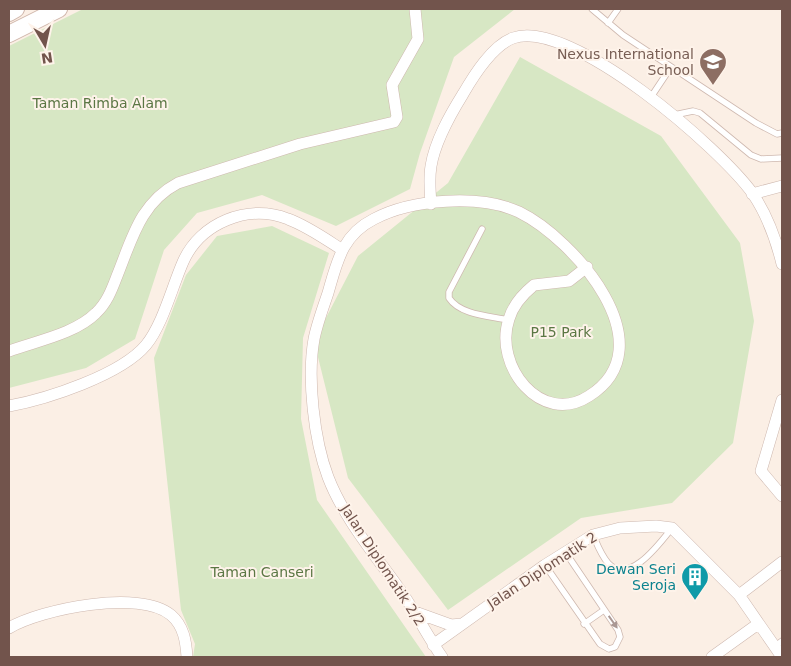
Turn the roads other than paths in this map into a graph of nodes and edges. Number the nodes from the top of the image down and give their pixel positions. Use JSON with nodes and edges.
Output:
{"nodes":[{"id":1,"x":16,"y":9,"type":"edge"},
{"id":2,"x":59,"y":9,"type":"edge"},
{"id":3,"x":415,"y":9,"type":"edge"},
{"id":4,"x":592,"y":9,"type":"edge"},
{"id":5,"x":618,"y":9,"type":"edge"},
{"id":6,"x":9,"y":13,"type":"edge"},
{"id":7,"x":608,"y":24,"type":"junction"},
{"id":8,"x":9,"y":34,"type":"edge"},
{"id":9,"x":671,"y":67,"type":"junction"},
{"id":10,"x":651,"y":97,"type":"junction"},
{"id":11,"x":674,"y":115,"type":"junction"},
{"id":12,"x":782,"y":133,"type":"edge"},
{"id":13,"x":782,"y":158,"type":"edge"},
{"id":14,"x":782,"y":186,"type":"edge"},
{"id":15,"x":752,"y":194,"type":"junction"},
{"id":16,"x":431,"y":204,"type":"junction"},
{"id":17,"x":482,"y":229,"type":"dead end"},
{"id":18,"x":340,"y":249,"type":"junction"},
{"id":19,"x":782,"y":264,"type":"edge"},
{"id":20,"x":587,"y":267,"type":"junction"},
{"id":21,"x":508,"y":320,"type":"junction"},
{"id":22,"x":9,"y":351,"type":"edge"},
{"id":23,"x":782,"y":400,"type":"edge"},
{"id":24,"x":9,"y":406,"type":"edge"},
{"id":25,"x":782,"y":496,"type":"edge"},
{"id":26,"x":672,"y":528,"type":"junction"},
{"id":27,"x":592,"y":535,"type":"junction"},
{"id":28,"x":566,"y":553,"type":"junction"},
{"id":29,"x":782,"y":562,"type":"edge"},
{"id":30,"x":545,"y":565,"type":"junction"},
{"id":31,"x":740,"y":595,"type":"junction"},
{"id":32,"x":604,"y":610,"type":"junction"},
{"id":33,"x":415,"y":612,"type":"junction"},
{"id":34,"x":462,"y":624,"type":"junction"},
{"id":35,"x":584,"y":624,"type":"junction"},
{"id":36,"x":758,"y":624,"type":"junction"},
{"id":37,"x":9,"y":628,"type":"edge"},
{"id":38,"x":778,"y":644,"type":"edge"},
{"id":39,"x":433,"y":645,"type":"junction"},
{"id":40,"x":187,"y":657,"type":"edge"},
{"id":41,"x":442,"y":657,"type":"edge"},
{"id":42,"x":712,"y":657,"type":"edge"},
{"id":43,"x":782,"y":657,"type":"edge"}],
"edges":[{"from":1,"to":6,"type":"street"},
{"from":2,"to":8,"type":"street"},
{"from":3,"to":22,"type":"street"},
{"from":4,"to":7,"type":"lane"},
{"from":5,"to":7,"type":"lane"},
{"from":7,"to":9,"type":"lane"},
{"from":9,"to":10,"type":"lane"},
{"from":9,"to":12,"type":"lane"},
{"from":10,"to":11,"type":"street"},
{"from":10,"to":16,"type":"street"},
{"from":11,"to":13,"type":"lane"},
{"from":11,"to":15,"type":"street"},
{"from":14,"to":15,"type":"street"},
{"from":15,"to":19,"type":"street"},
{"from":16,"to":18,"type":"street"},
{"from":16,"to":20,"type":"street"},
{"from":17,"to":21,"type":"lane"},
{"from":18,"to":24,"type":"street"},
{"from":18,"to":33,"type":"street","name":"Jalan Diplomatik 2/2"},
{"from":20,"to":21,"type":"street"},
{"from":20,"to":21,"type":"street"},
{"from":23,"to":25,"type":"street"},
{"from":26,"to":27,"type":"street","name":"Jalan Diplomatik 2"},
{"from":26,"to":27,"type":"lane"},
{"from":26,"to":31,"type":"street"},
{"from":27,"to":28,"type":"street","name":"Jalan Diplomatik 2"},
{"from":28,"to":30,"type":"street","name":"Jalan Diplomatik 2"},
{"from":28,"to":32,"type":"lane"},
{"from":29,"to":31,"type":"street"},
{"from":30,"to":34,"type":"street","name":"Jalan Diplomatik 2"},
{"from":30,"to":35,"type":"lane"},
{"from":31,"to":36,"type":"street"},
{"from":32,"to":35,"type":"lane"},
{"from":32,"to":35,"type":"lane","one_way":true},
{"from":33,"to":34,"type":"street"},
{"from":33,"to":39,"type":"street","name":"Jalan Diplomatik 2/2"},
{"from":34,"to":39,"type":"street","name":"Jalan Diplomatik 2"},
{"from":36,"to":38,"type":"street"},
{"from":36,"to":42,"type":"street"},
{"from":37,"to":40,"type":"street"},
{"from":38,"to":43,"type":"street"},
{"from":39,"to":41,"type":"street","name":"Jalan Diplomatik 2/2"}]}
